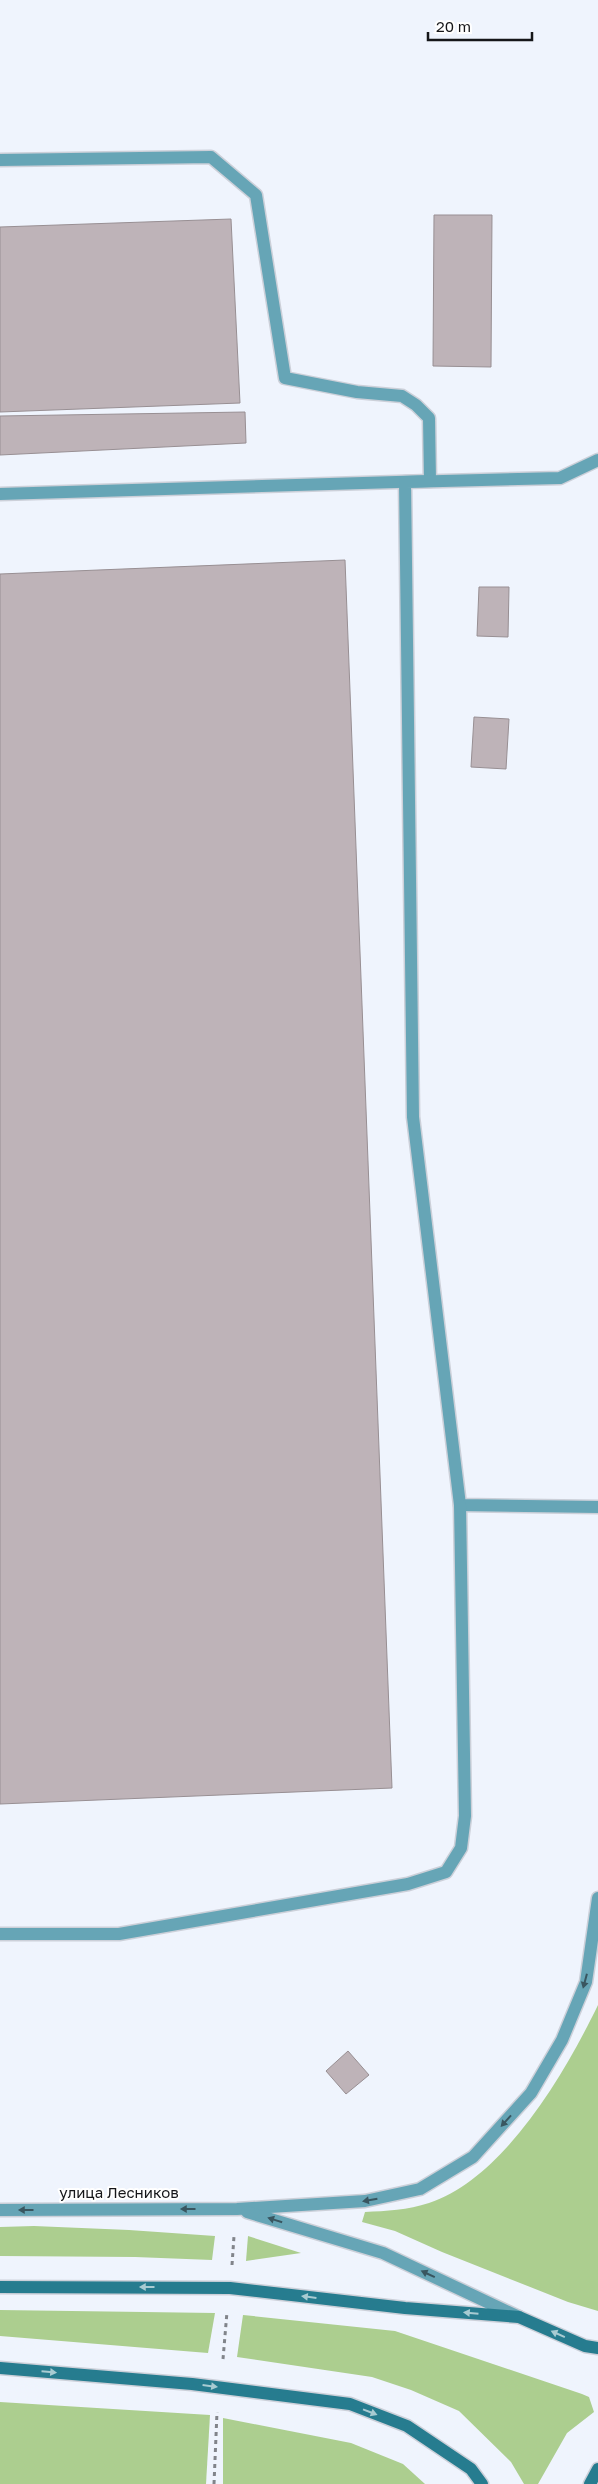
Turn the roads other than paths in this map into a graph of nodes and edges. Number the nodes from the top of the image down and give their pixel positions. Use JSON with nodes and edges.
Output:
{"nodes":[{"id":1,"x":0,"y":160,"type":"edge"},
{"id":2,"x":598,"y":460,"type":"edge"},
{"id":3,"x":430,"y":481,"type":"junction"},
{"id":4,"x":405,"y":482,"type":"junction"},
{"id":5,"x":0,"y":494,"type":"edge"},
{"id":6,"x":460,"y":1505,"type":"junction"},
{"id":7,"x":598,"y":1507,"type":"edge"},
{"id":8,"x":598,"y":1898,"type":"edge"},
{"id":9,"x":0,"y":1934,"type":"edge"},
{"id":10,"x":237,"y":2209,"type":"junction"},
{"id":11,"x":0,"y":2210,"type":"edge"},
{"id":12,"x":0,"y":2287,"type":"edge"},
{"id":13,"x":519,"y":2317,"type":"junction"},
{"id":14,"x":598,"y":2348,"type":"edge"},
{"id":15,"x":0,"y":2368,"type":"edge"},
{"id":16,"x":598,"y":2469,"type":"edge"},
{"id":17,"x":482,"y":2484,"type":"edge"},
{"id":18,"x":590,"y":2484,"type":"edge"}],
"edges":[{"from":1,"to":3,"type":"street"},
{"from":2,"to":3,"type":"street"},
{"from":3,"to":4,"type":"street"},
{"from":4,"to":5,"type":"street"},
{"from":4,"to":6,"type":"street"},
{"from":6,"to":7,"type":"street"},
{"from":6,"to":9,"type":"street"},
{"from":8,"to":10,"type":"street","one_way":true},
{"from":10,"to":11,"type":"street","name":"улица Лесников","one_way":true},
{"from":13,"to":10,"type":"street","one_way":true},
{"from":13,"to":12,"type":"main road","one_way":true},
{"from":14,"to":13,"type":"main road","one_way":true},
{"from":15,"to":17,"type":"main road","one_way":true},
{"from":16,"to":18,"type":"main road"}]}
